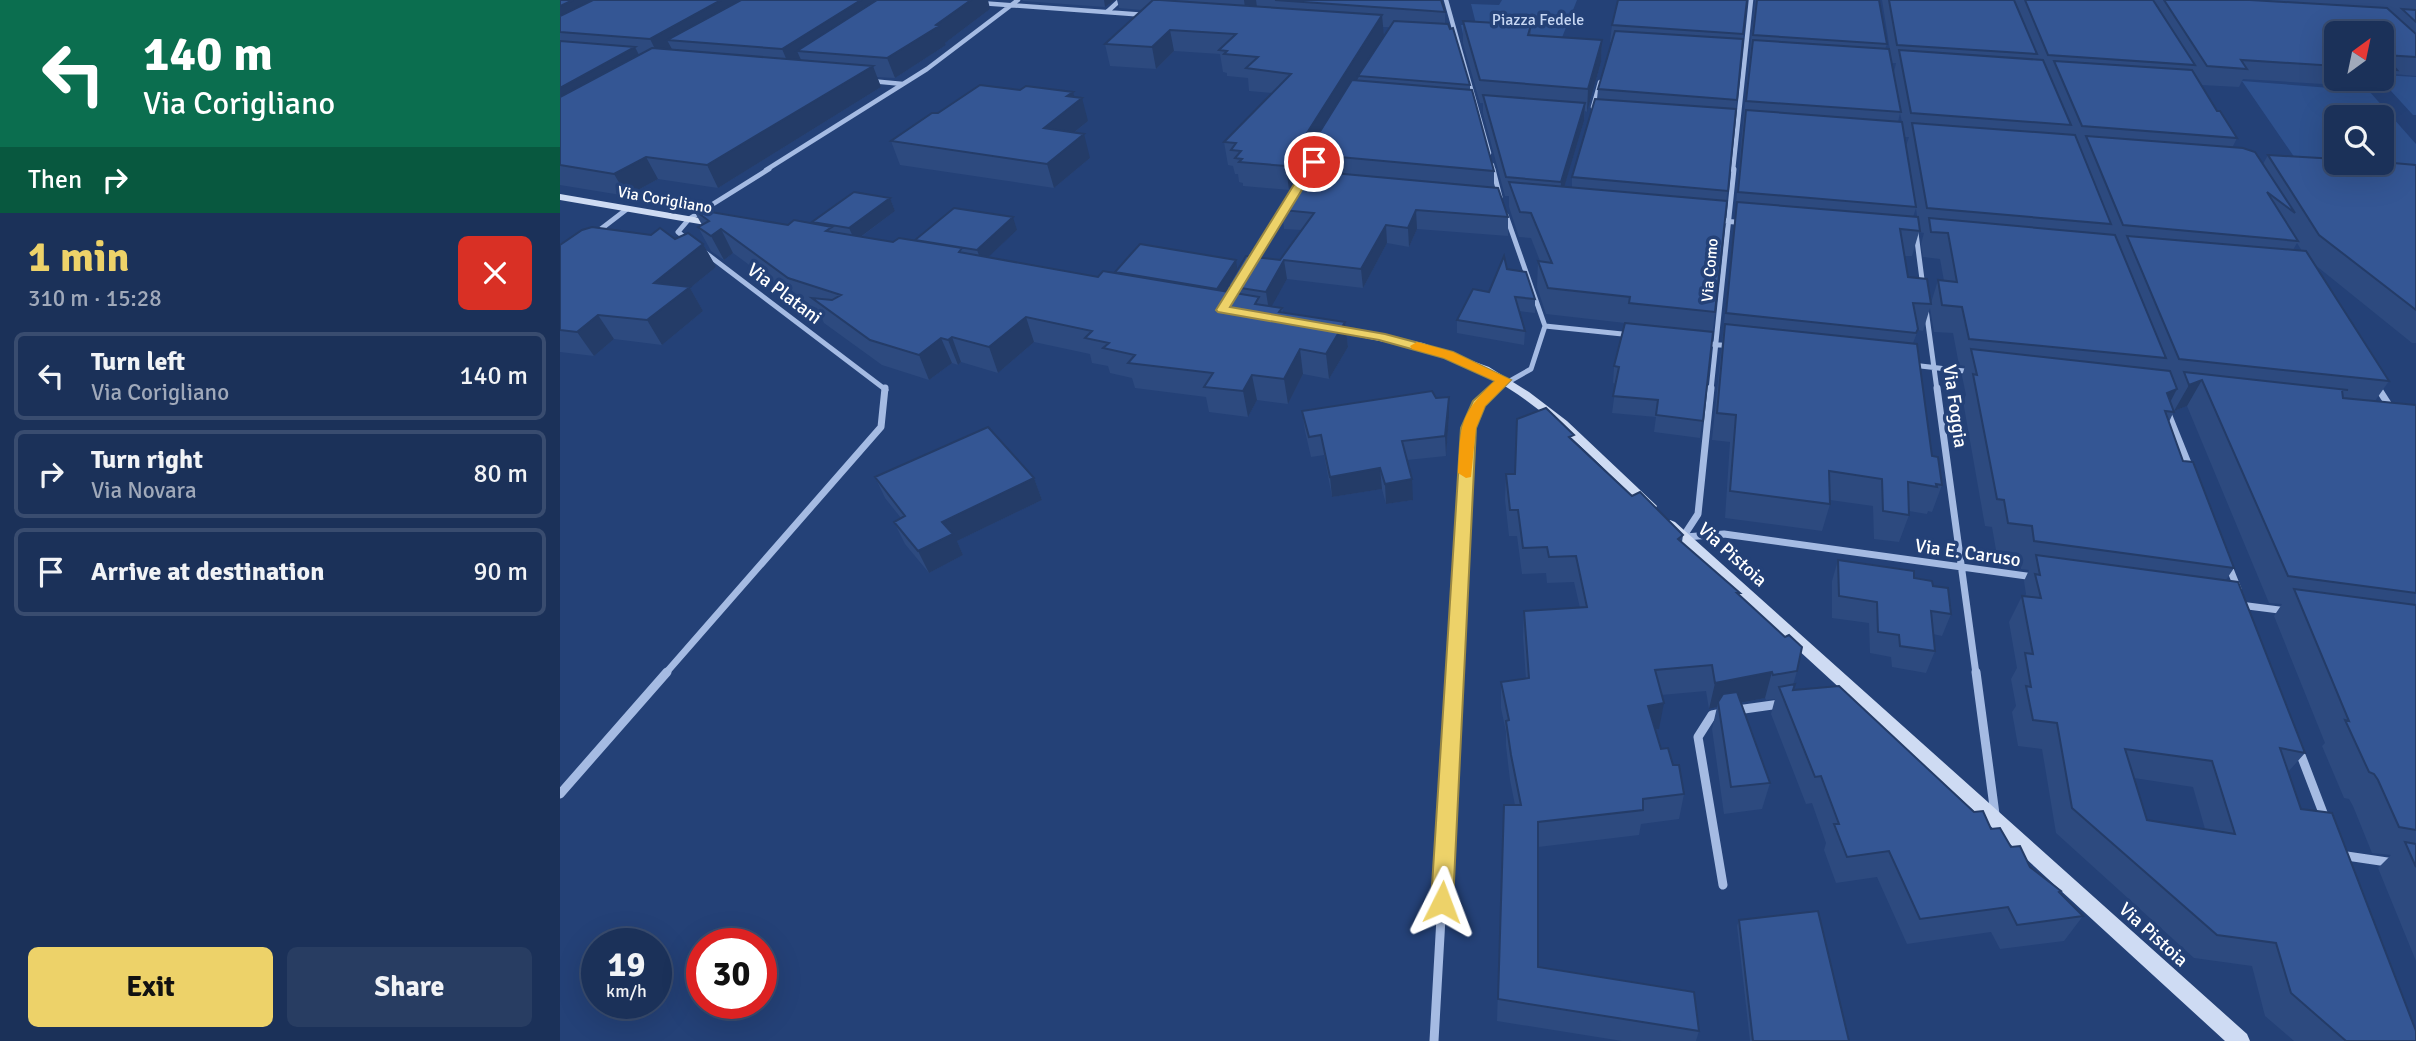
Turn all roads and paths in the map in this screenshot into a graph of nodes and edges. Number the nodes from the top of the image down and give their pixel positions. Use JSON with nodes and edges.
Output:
{"nodes":[{"id":1,"x":1018,"y":0,"type":"edge"},
{"id":2,"x":1121,"y":0,"type":"edge"},
{"id":3,"x":1446,"y":0,"type":"edge"},
{"id":4,"x":1751,"y":0,"type":"edge"},
{"id":5,"x":974,"y":3,"type":"dead end"},
{"id":6,"x":1011,"y":6,"type":"junction"},
{"id":7,"x":1107,"y":12,"type":"junction"},
{"id":8,"x":1158,"y":16,"type":"edge"},
{"id":9,"x":1443,"y":36,"type":"edge"},
{"id":10,"x":1456,"y":37,"type":"junction"},
{"id":11,"x":1469,"y":38,"type":"edge"},
{"id":12,"x":1744,"y":56,"type":"junction"},
{"id":13,"x":1758,"y":57,"type":"edge"},
{"id":14,"x":1604,"y":70,"type":"edge"},
{"id":15,"x":862,"y":80,"type":"edge"},
{"id":16,"x":903,"y":84,"type":"junction"},
{"id":17,"x":1466,"y":106,"type":"edge"},
{"id":18,"x":1478,"y":107,"type":"junction"},
{"id":19,"x":1590,"y":116,"type":"edge"},
{"id":20,"x":1737,"y":128,"type":"junction"},
{"id":21,"x":1750,"y":129,"type":"edge"},
{"id":22,"x":1293,"y":195,"type":"edge"},
{"id":23,"x":560,"y":197,"type":"edge"},
{"id":24,"x":1487,"y":199,"type":"edge"},
{"id":25,"x":627,"y":209,"type":"junction"},
{"id":26,"x":1505,"y":213,"type":"edge"},
{"id":27,"x":689,"y":219,"type":"junction"},
{"id":28,"x":1713,"y":220,"type":"edge"},
{"id":29,"x":1727,"y":221,"type":"junction"},
{"id":30,"x":1754,"y":223,"type":"edge"},
{"id":31,"x":730,"y":226,"type":"edge"},
{"id":32,"x":1914,"y":226,"type":"edge"},
{"id":33,"x":1903,"y":237,"type":"edge"},
{"id":34,"x":1916,"y":238,"type":"junction"},
{"id":35,"x":589,"y":239,"type":"edge"},
{"id":36,"x":1930,"y":240,"type":"edge"},
{"id":37,"x":1244,"y":275,"type":"edge"},
{"id":38,"x":1924,"y":290,"type":"edge"},
{"id":39,"x":1925,"y":303,"type":"edge"},
{"id":40,"x":1314,"y":325,"type":"edge"},
{"id":41,"x":1545,"y":326,"type":"junction"},
{"id":42,"x":1637,"y":336,"type":"edge"},
{"id":43,"x":1690,"y":342,"type":"edge"},
{"id":44,"x":1716,"y":344,"type":"junction"},
{"id":45,"x":1744,"y":347,"type":"edge"},
{"id":46,"x":1907,"y":365,"type":"edge"},
{"id":47,"x":1934,"y":368,"type":"junction"},
{"id":48,"x":1987,"y":373,"type":"edge"},
{"id":49,"x":1504,"y":380,"type":"junction"},
{"id":50,"x":2374,"y":381,"type":"edge"},
{"id":51,"x":2164,"y":404,"type":"edge"},
{"id":52,"x":2382,"y":415,"type":"edge"},
{"id":53,"x":2194,"y":480,"type":"edge"},
{"id":54,"x":1682,"y":537,"type":"junction"},
{"id":55,"x":2224,"y":555,"type":"edge"},
{"id":56,"x":1963,"y":567,"type":"junction"},
{"id":57,"x":2043,"y":578,"type":"edge"},
{"id":58,"x":2231,"y":604,"type":"edge"},
{"id":59,"x":2244,"y":606,"type":"junction"},
{"id":60,"x":2297,"y":613,"type":"edge"},
{"id":61,"x":2249,"y":618,"type":"edge"},
{"id":62,"x":1789,"y":703,"type":"edge"},
{"id":63,"x":2296,"y":743,"type":"edge"},
{"id":64,"x":560,"y":794,"type":"edge"},
{"id":65,"x":1996,"y":818,"type":"junction"},
{"id":66,"x":2329,"y":830,"type":"edge"},
{"id":67,"x":2334,"y":842,"type":"edge"},
{"id":68,"x":2339,"y":855,"type":"junction"},
{"id":69,"x":2403,"y":864,"type":"dead end"},
{"id":70,"x":2344,"y":867,"type":"edge"},
{"id":71,"x":1723,"y":885,"type":"dead end"},
{"id":72,"x":1434,"y":1041,"type":"edge"},
{"id":73,"x":2240,"y":1041,"type":"edge"}],
"edges":[{"from":1,"to":6,"type":"street"},
{"from":2,"to":7,"type":"street"},
{"from":3,"to":10,"type":"street"},
{"from":4,"to":12,"type":"street","name":"Via Como"},
{"from":5,"to":6,"type":"street"},
{"from":6,"to":7,"type":"street"},
{"from":6,"to":16,"type":"street"},
{"from":7,"to":8,"type":"street"},
{"from":9,"to":10,"type":"street"},
{"from":10,"to":11,"type":"street"},
{"from":10,"to":18,"type":"street"},
{"from":12,"to":13,"type":"street"},
{"from":12,"to":20,"type":"street","name":"Via Como"},
{"from":14,"to":19,"type":"street"},
{"from":15,"to":16,"type":"street"},
{"from":16,"to":27,"type":"street"},
{"from":17,"to":18,"type":"street"},
{"from":18,"to":24,"type":"street"},
{"from":20,"to":21,"type":"street"},
{"from":20,"to":29,"type":"street","name":"Via Como"},
{"from":22,"to":37,"type":"street"},
{"from":23,"to":25,"type":"street","name":"Via Corigliano"},
{"from":25,"to":27,"type":"street","name":"Via Corigliano"},
{"from":25,"to":35,"type":"street"},
{"from":26,"to":41,"type":"street"},
{"from":27,"to":31,"type":"street","name":"Via Corigliano"},
{"from":27,"to":64,"type":"street","name":"Via Platani"},
{"from":28,"to":29,"type":"street"},
{"from":29,"to":30,"type":"street"},
{"from":29,"to":44,"type":"street","name":"Via Como"},
{"from":32,"to":34,"type":"street"},
{"from":33,"to":34,"type":"street"},
{"from":34,"to":36,"type":"street"},
{"from":34,"to":38,"type":"street"},
{"from":39,"to":47,"type":"street","name":"Via Foggia"},
{"from":40,"to":49,"type":"street"},
{"from":41,"to":42,"type":"street"},
{"from":41,"to":49,"type":"street"},
{"from":43,"to":44,"type":"street"},
{"from":44,"to":45,"type":"street"},
{"from":44,"to":54,"type":"street","name":"Via Como"},
{"from":46,"to":47,"type":"street"},
{"from":47,"to":48,"type":"street"},
{"from":47,"to":56,"type":"street","name":"Via Foggia"},
{"from":49,"to":54,"type":"street","name":"Via Pistoia"},
{"from":49,"to":72,"type":"street"},
{"from":50,"to":52,"type":"street"},
{"from":51,"to":53,"type":"street"},
{"from":54,"to":56,"type":"street","name":"Via E. Caruso"},
{"from":54,"to":65,"type":"street","name":"Via Pistoia"},
{"from":55,"to":59,"type":"street"},
{"from":56,"to":57,"type":"street","name":"Via E. Caruso"},
{"from":56,"to":65,"type":"street","name":"Via Foggia"},
{"from":58,"to":59,"type":"street"},
{"from":59,"to":60,"type":"street"},
{"from":59,"to":61,"type":"street"},
{"from":62,"to":71,"type":"street"},
{"from":63,"to":66,"type":"street"},
{"from":65,"to":73,"type":"street","name":"Via Pistoia"},
{"from":67,"to":68,"type":"street"},
{"from":68,"to":69,"type":"street"},
{"from":68,"to":70,"type":"street"}]}
